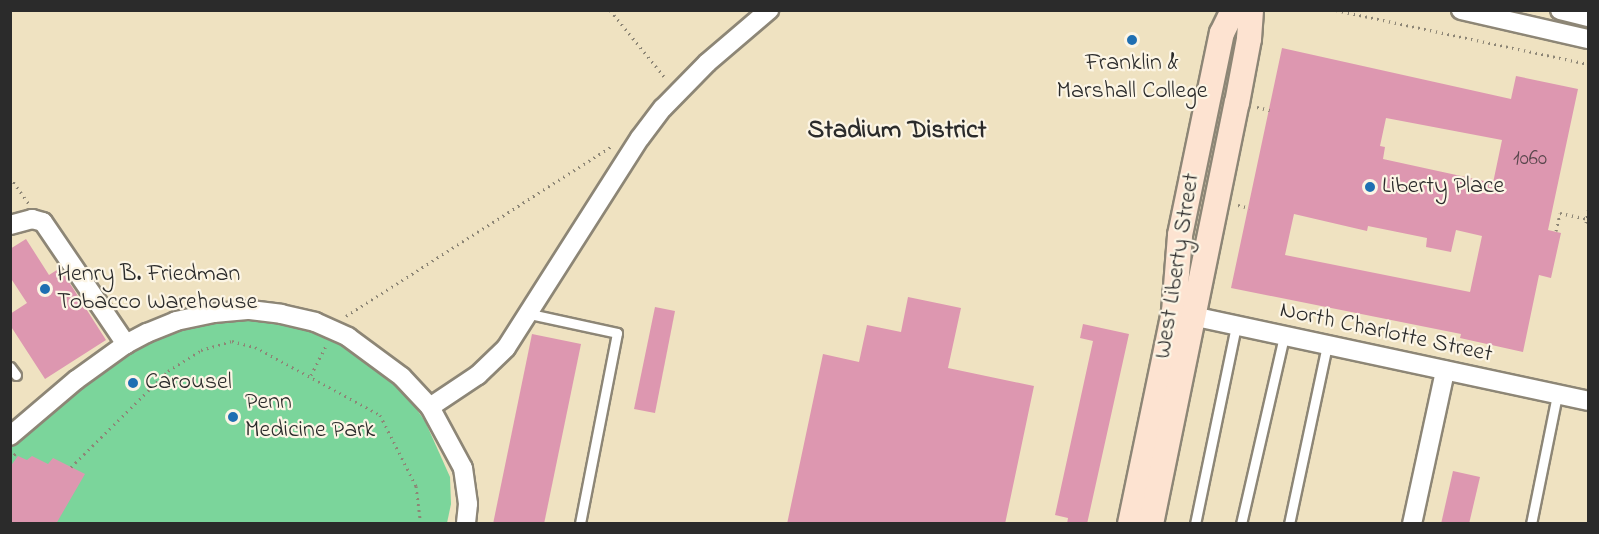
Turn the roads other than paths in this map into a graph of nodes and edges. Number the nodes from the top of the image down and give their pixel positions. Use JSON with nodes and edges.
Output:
{"nodes":[{"id":1,"x":769,"y":10,"type":"edge"},
{"id":2,"x":1233,"y":10,"type":"edge"},
{"id":3,"x":1251,"y":10,"type":"edge"},
{"id":4,"x":1461,"y":10,"type":"edge"},
{"id":5,"x":1560,"y":10,"type":"edge"},
{"id":6,"x":1588,"y":17,"type":"edge"},
{"id":7,"x":1588,"y":39,"type":"edge"},
{"id":8,"x":10,"y":225,"type":"edge"},
{"id":9,"x":530,"y":314,"type":"junction"},
{"id":10,"x":1184,"y":315,"type":"junction"},
{"id":11,"x":1236,"y":326,"type":"junction"},
{"id":12,"x":1284,"y":336,"type":"junction"},
{"id":13,"x":126,"y":344,"type":"junction"},
{"id":14,"x":1327,"y":345,"type":"junction"},
{"id":15,"x":1446,"y":371,"type":"junction"},
{"id":16,"x":1557,"y":394,"type":"junction"},
{"id":17,"x":1588,"y":401,"type":"edge"},
{"id":18,"x":430,"y":407,"type":"junction"},
{"id":19,"x":14,"y":444,"type":"edge"},
{"id":20,"x":466,"y":524,"type":"edge"},
{"id":21,"x":580,"y":524,"type":"edge"},
{"id":22,"x":1130,"y":524,"type":"edge"},
{"id":23,"x":1151,"y":524,"type":"edge"},
{"id":24,"x":1195,"y":524,"type":"edge"},
{"id":25,"x":1241,"y":524,"type":"edge"},
{"id":26,"x":1289,"y":524,"type":"edge"},
{"id":27,"x":1412,"y":524,"type":"edge"},
{"id":28,"x":1531,"y":524,"type":"edge"}],
"edges":[{"from":1,"to":9,"type":"street"},
{"from":2,"to":10,"type":"main road","name":"West Liberty Street"},
{"from":3,"to":10,"type":"main road","name":"West Liberty Street"},
{"from":4,"to":7,"type":"street"},
{"from":5,"to":6,"type":"street"},
{"from":8,"to":13,"type":"street"},
{"from":9,"to":18,"type":"street"},
{"from":9,"to":21,"type":"lane"},
{"from":10,"to":11,"type":"street","name":"North Charlotte Street"},
{"from":10,"to":22,"type":"main road","name":"West Liberty Street"},
{"from":10,"to":23,"type":"main road","name":"West Liberty Street"},
{"from":11,"to":12,"type":"street","name":"North Charlotte Street"},
{"from":11,"to":24,"type":"lane"},
{"from":12,"to":14,"type":"street","name":"North Charlotte Street"},
{"from":12,"to":25,"type":"lane"},
{"from":13,"to":18,"type":"street"},
{"from":13,"to":19,"type":"street"},
{"from":14,"to":15,"type":"street","name":"North Charlotte Street"},
{"from":14,"to":26,"type":"lane"},
{"from":15,"to":16,"type":"street","name":"North Charlotte Street"},
{"from":15,"to":27,"type":"street"},
{"from":16,"to":17,"type":"street","name":"North Charlotte Street"},
{"from":16,"to":28,"type":"lane"},
{"from":18,"to":20,"type":"street"}]}
